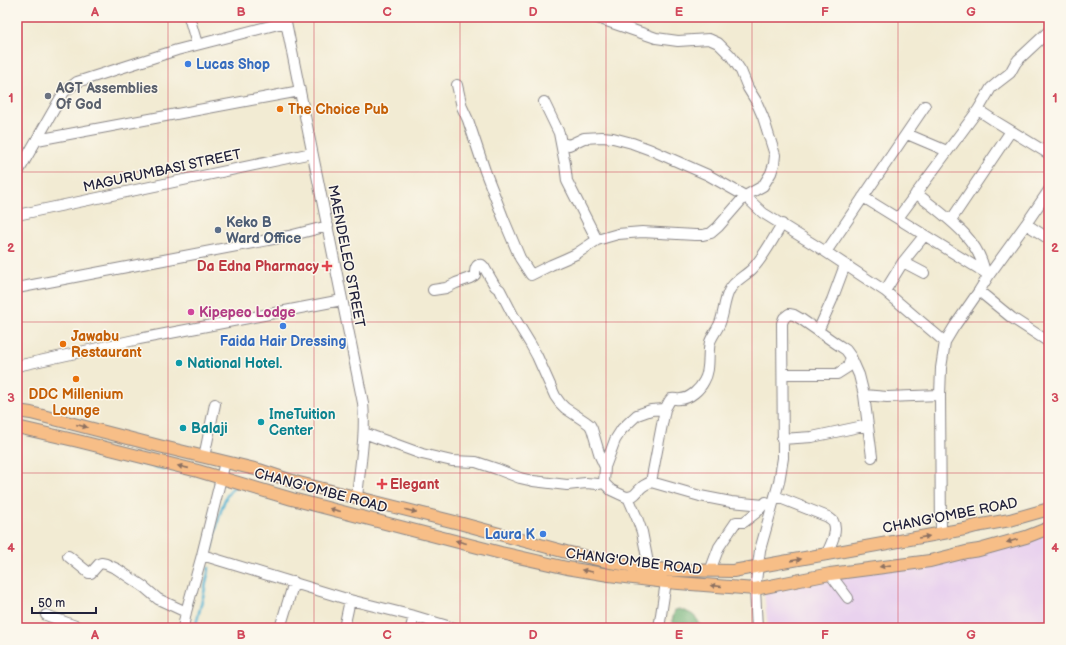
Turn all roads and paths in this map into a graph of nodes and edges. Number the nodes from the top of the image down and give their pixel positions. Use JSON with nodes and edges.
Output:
{"nodes":[{"id":1,"x":189,"y":17,"type":"edge"},
{"id":2,"x":595,"y":17,"type":"edge"},
{"id":3,"x":621,"y":22,"type":"edge"},
{"id":4,"x":1049,"y":31,"type":"edge"},
{"id":5,"x":198,"y":44,"type":"junction"},
{"id":6,"x":457,"y":85,"type":"dead end"},
{"id":7,"x":300,"y":91,"type":"junction"},
{"id":8,"x":544,"y":102,"type":"dead end"},
{"id":9,"x":925,"y":106,"type":"dead end"},
{"id":10,"x":978,"y":110,"type":"junction"},
{"id":11,"x":1011,"y":131,"type":"junction"},
{"id":12,"x":906,"y":134,"type":"junction"},
{"id":13,"x":37,"y":140,"type":"junction"},
{"id":14,"x":562,"y":144,"type":"junction"},
{"id":15,"x":947,"y":151,"type":"junction"},
{"id":16,"x":312,"y":154,"type":"junction"},
{"id":17,"x":1049,"y":154,"type":"edge"},
{"id":18,"x":17,"y":174,"type":"edge"},
{"id":19,"x":1049,"y":190,"type":"edge"},
{"id":20,"x":916,"y":194,"type":"junction"},
{"id":21,"x":745,"y":196,"type":"junction"},
{"id":22,"x":863,"y":197,"type":"junction"},
{"id":23,"x":17,"y":215,"type":"edge"},
{"id":24,"x":898,"y":218,"type":"junction"},
{"id":25,"x":951,"y":220,"type":"junction"},
{"id":26,"x":782,"y":224,"type":"junction"},
{"id":27,"x":1026,"y":224,"type":"junction"},
{"id":28,"x":328,"y":226,"type":"junction"},
{"id":29,"x":924,"y":236,"type":"junction"},
{"id":30,"x":1049,"y":238,"type":"edge"},
{"id":31,"x":597,"y":240,"type":"junction"},
{"id":32,"x":826,"y":252,"type":"junction"},
{"id":33,"x":903,"y":262,"type":"junction"},
{"id":34,"x":845,"y":265,"type":"junction"},
{"id":35,"x":924,"y":273,"type":"dead end"},
{"id":36,"x":987,"y":274,"type":"junction"},
{"id":37,"x":17,"y":288,"type":"edge"},
{"id":38,"x":433,"y":290,"type":"dead end"},
{"id":39,"x":885,"y":291,"type":"junction"},
{"id":40,"x":979,"y":291,"type":"junction"},
{"id":41,"x":342,"y":300,"type":"junction"},
{"id":42,"x":818,"y":331,"type":"junction"},
{"id":43,"x":945,"y":342,"type":"junction"},
{"id":44,"x":1049,"y":342,"type":"edge"},
{"id":45,"x":851,"y":357,"type":"junction"},
{"id":46,"x":17,"y":366,"type":"edge"},
{"id":47,"x":783,"y":374,"type":"junction"},
{"id":48,"x":864,"y":395,"type":"junction"},
{"id":49,"x":940,"y":395,"type":"junction"},
{"id":50,"x":215,"y":404,"type":"dead end"},
{"id":51,"x":665,"y":409,"type":"junction"},
{"id":52,"x":17,"y":411,"type":"edge"},
{"id":53,"x":868,"y":425,"type":"junction"},
{"id":54,"x":17,"y":427,"type":"edge"},
{"id":55,"x":364,"y":433,"type":"junction"},
{"id":56,"x":782,"y":439,"type":"junction"},
{"id":57,"x":204,"y":457,"type":"junction"},
{"id":58,"x":872,"y":457,"type":"dead end"},
{"id":59,"x":224,"y":462,"type":"junction"},
{"id":60,"x":605,"y":467,"type":"junction"},
{"id":61,"x":221,"y":477,"type":"junction"},
{"id":62,"x":651,"y":482,"type":"junction"},
{"id":63,"x":779,"y":482,"type":"junction"},
{"id":64,"x":604,"y":483,"type":"junction"},
{"id":65,"x":775,"y":496,"type":"junction"},
{"id":66,"x":357,"y":497,"type":"junction"},
{"id":67,"x":628,"y":498,"type":"junction"},
{"id":68,"x":764,"y":505,"type":"junction"},
{"id":69,"x":1049,"y":508,"type":"edge"},
{"id":70,"x":1049,"y":528,"type":"edge"},
{"id":71,"x":941,"y":534,"type":"junction"},
{"id":72,"x":202,"y":555,"type":"junction"},
{"id":73,"x":826,"y":555,"type":"junction"},
{"id":74,"x":68,"y":556,"type":"dead end"},
{"id":75,"x":757,"y":567,"type":"junction"},
{"id":76,"x":649,"y":568,"type":"junction"},
{"id":77,"x":710,"y":571,"type":"junction"},
{"id":78,"x":830,"y":574,"type":"junction"},
{"id":79,"x":294,"y":582,"type":"junction"},
{"id":80,"x":666,"y":582,"type":"junction"},
{"id":81,"x":755,"y":589,"type":"junction"},
{"id":82,"x":848,"y":598,"type":"dead end"},
{"id":83,"x":350,"y":600,"type":"junction"},
{"id":84,"x":186,"y":612,"type":"junction"},
{"id":85,"x":46,"y":615,"type":"dead end"},
{"id":86,"x":414,"y":616,"type":"junction"},
{"id":87,"x":81,"y":628,"type":"edge"},
{"id":88,"x":183,"y":628,"type":"edge"},
{"id":89,"x":280,"y":628,"type":"edge"},
{"id":90,"x":344,"y":628,"type":"edge"},
{"id":91,"x":411,"y":628,"type":"edge"},
{"id":92,"x":454,"y":628,"type":"edge"},
{"id":93,"x":659,"y":628,"type":"edge"},
{"id":94,"x":757,"y":628,"type":"edge"}],
"edges":[{"from":1,"to":5,"type":"street"},
{"from":2,"to":3,"type":"street"},
{"from":3,"to":21,"type":"street"},
{"from":4,"to":10,"type":"street"},
{"from":5,"to":7,"type":"street","name":"MAENDELEO STREET"},
{"from":5,"to":13,"type":"street"},
{"from":6,"to":31,"type":"street"},
{"from":7,"to":13,"type":"street"},
{"from":7,"to":16,"type":"street","name":"MAENDELEO STREET"},
{"from":8,"to":14,"type":"street"},
{"from":9,"to":12,"type":"street"},
{"from":10,"to":11,"type":"street"},
{"from":10,"to":15,"type":"street"},
{"from":11,"to":17,"type":"street"},
{"from":11,"to":25,"type":"street"},
{"from":12,"to":15,"type":"street"},
{"from":12,"to":22,"type":"street"},
{"from":13,"to":18,"type":"street"},
{"from":14,"to":21,"type":"street"},
{"from":14,"to":31,"type":"street"},
{"from":15,"to":20,"type":"street"},
{"from":16,"to":23,"type":"street","name":"MAGURUMBASI STREET"},
{"from":16,"to":28,"type":"street","name":"MAENDELEO STREET"},
{"from":19,"to":27,"type":"street"},
{"from":20,"to":24,"type":"street"},
{"from":20,"to":25,"type":"street"},
{"from":21,"to":26,"type":"street"},
{"from":21,"to":31,"type":"street"},
{"from":22,"to":24,"type":"street"},
{"from":22,"to":32,"type":"street"},
{"from":24,"to":29,"type":"street"},
{"from":25,"to":36,"type":"street"},
{"from":26,"to":32,"type":"street"},
{"from":26,"to":51,"type":"street"},
{"from":27,"to":30,"type":"street"},
{"from":27,"to":36,"type":"street"},
{"from":28,"to":37,"type":"street"},
{"from":28,"to":41,"type":"street","name":"MAENDELEO STREET"},
{"from":29,"to":33,"type":"street"},
{"from":29,"to":36,"type":"street"},
{"from":32,"to":34,"type":"street"},
{"from":33,"to":35,"type":"street"},
{"from":33,"to":39,"type":"street"},
{"from":34,"to":39,"type":"street"},
{"from":34,"to":42,"type":"street"},
{"from":36,"to":40,"type":"street"},
{"from":38,"to":60,"type":"street"},
{"from":39,"to":43,"type":"street"},
{"from":40,"to":43,"type":"street"},
{"from":40,"to":44,"type":"street"},
{"from":41,"to":46,"type":"street"},
{"from":41,"to":55,"type":"street","name":"MAENDELEO STREET"},
{"from":42,"to":45,"type":"street"},
{"from":42,"to":47,"type":"street"},
{"from":43,"to":49,"type":"street"},
{"from":45,"to":47,"type":"street"},
{"from":45,"to":48,"type":"street"},
{"from":47,"to":56,"type":"street"},
{"from":48,"to":49,"type":"street"},
{"from":48,"to":53,"type":"street"},
{"from":49,"to":71,"type":"street"},
{"from":50,"to":57,"type":"street"},
{"from":51,"to":60,"type":"street"},
{"from":51,"to":62,"type":"street"},
{"from":52,"to":57,"type":"main road","name":"CHANG'OMBE ROAD","one_way":true},
{"from":53,"to":56,"type":"street"},
{"from":53,"to":58,"type":"street"},
{"from":61,"to":54,"type":"main road","name":"CHANG'OMBE ROAD","one_way":true},
{"from":55,"to":64,"type":"street"},
{"from":55,"to":66,"type":"street","name":"MAENDELEO STREET"},
{"from":56,"to":63,"type":"street"},
{"from":57,"to":59,"type":"main road","name":"CHANG'OMBE ROAD"},
{"from":59,"to":61,"type":"street"},
{"from":59,"to":66,"type":"main road","name":"CHANG'OMBE ROAD"},
{"from":60,"to":64,"type":"street"},
{"from":61,"to":72,"type":"street"},
{"from":80,"to":61,"type":"main road","name":"CHANG'OMBE ROAD","one_way":true},
{"from":62,"to":67,"type":"street"},
{"from":62,"to":68,"type":"street"},
{"from":63,"to":65,"type":"street"},
{"from":63,"to":68,"type":"street"},
{"from":64,"to":67,"type":"street"},
{"from":65,"to":73,"type":"street"},
{"from":65,"to":75,"type":"street"},
{"from":66,"to":76,"type":"main road","name":"CHANG'OMBE ROAD","one_way":true},
{"from":67,"to":76,"type":"street"},
{"from":68,"to":77,"type":"street"},
{"from":69,"to":71,"type":"main road","name":"CHANG'OMBE ROAD"},
{"from":70,"to":78,"type":"main road","name":"CHANG'OMBE ROAD","one_way":true},
{"from":73,"to":71,"type":"main road","name":"CHANG'OMBE ROAD","one_way":true},
{"from":72,"to":79,"type":"street"},
{"from":72,"to":84,"type":"street"},
{"from":75,"to":73,"type":"main road","name":"CHANG'OMBE ROAD","one_way":true},
{"from":74,"to":84,"type":"street"},
{"from":75,"to":77,"type":"main road","name":"CHANG'OMBE ROAD"},
{"from":75,"to":81,"type":"street"},
{"from":76,"to":77,"type":"main road","name":"CHANG'OMBE ROAD"},
{"from":78,"to":81,"type":"main road","name":"CHANG'OMBE ROAD"},
{"from":78,"to":82,"type":"street"},
{"from":79,"to":83,"type":"street"},
{"from":79,"to":89,"type":"street"},
{"from":81,"to":80,"type":"main road","name":"CHANG'OMBE ROAD","one_way":true},
{"from":80,"to":93,"type":"street"},
{"from":81,"to":94,"type":"street"},
{"from":83,"to":86,"type":"street"},
{"from":83,"to":90,"type":"street"},
{"from":84,"to":88,"type":"street"},
{"from":85,"to":87,"type":"street"},
{"from":86,"to":91,"type":"street"},
{"from":86,"to":92,"type":"street"}]}
